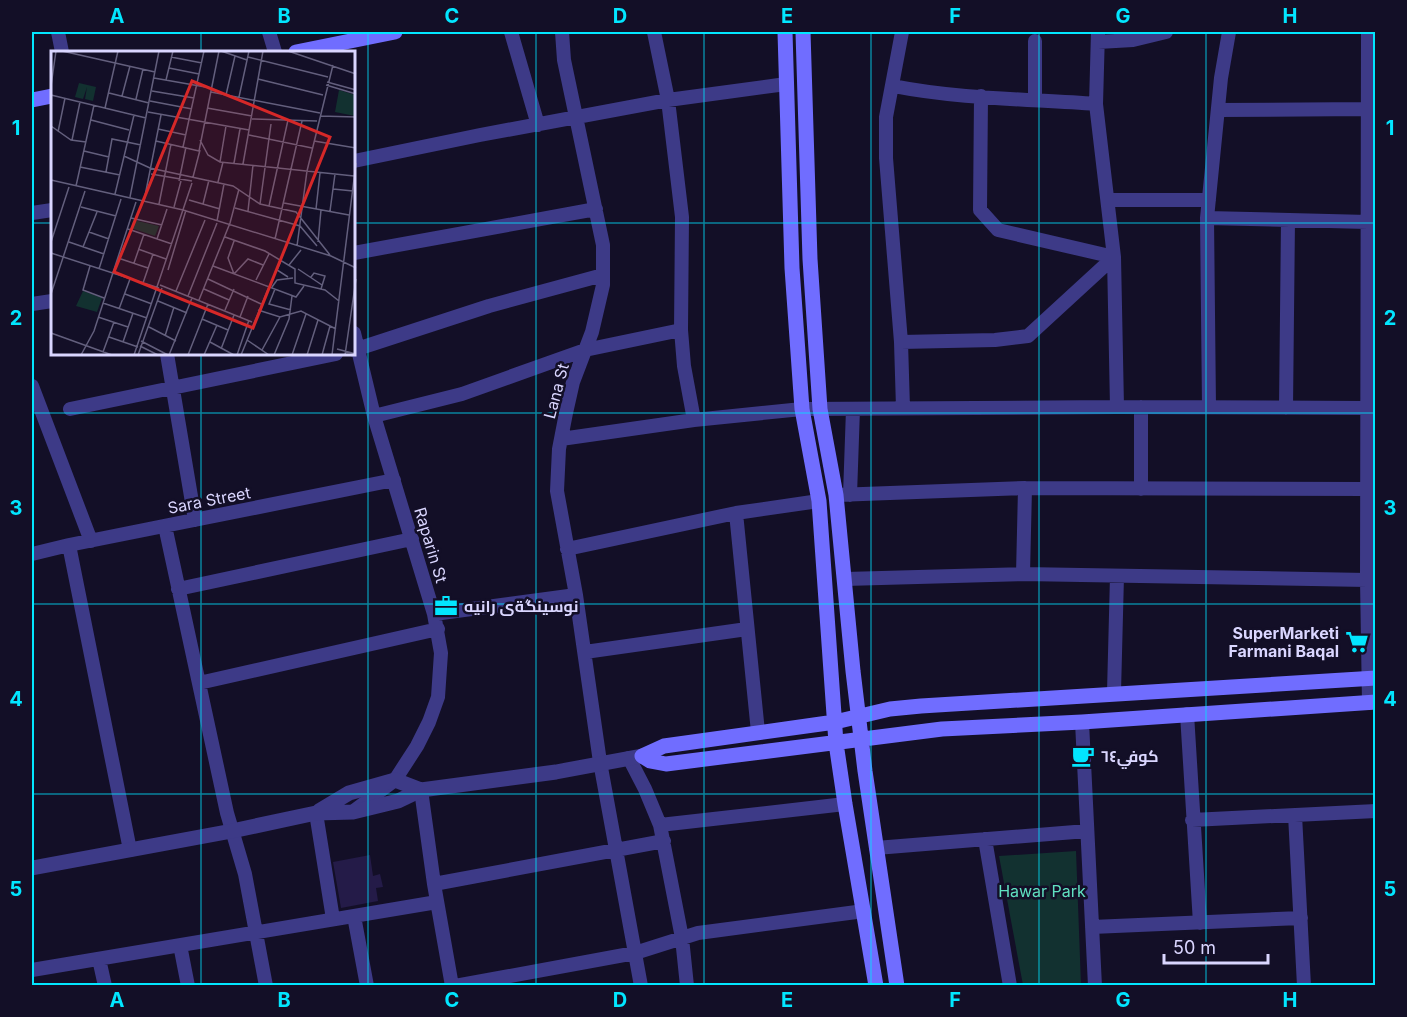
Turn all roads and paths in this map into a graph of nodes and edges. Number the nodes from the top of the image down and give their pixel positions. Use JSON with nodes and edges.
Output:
{"nodes":[{"id":1,"x":58,"y":32,"type":"edge"},
{"id":2,"x":269,"y":32,"type":"edge"},
{"id":3,"x":395,"y":32,"type":"edge"},
{"id":4,"x":511,"y":32,"type":"edge"},
{"id":5,"x":562,"y":32,"type":"edge"},
{"id":6,"x":654,"y":32,"type":"edge"},
{"id":7,"x":785,"y":32,"type":"edge"},
{"id":8,"x":803,"y":32,"type":"edge"},
{"id":9,"x":902,"y":32,"type":"edge"},
{"id":10,"x":1166,"y":32,"type":"edge"},
{"id":11,"x":1229,"y":32,"type":"edge"},
{"id":12,"x":1098,"y":37,"type":"edge"},
{"id":13,"x":1035,"y":41,"type":"dead end"},
{"id":14,"x":1371,"y":41,"type":"edge"},
{"id":15,"x":62,"y":51,"type":"edge"},
{"id":16,"x":275,"y":51,"type":"edge"},
{"id":17,"x":301,"y":51,"type":"edge"},
{"id":18,"x":786,"y":84,"type":"junction"},
{"id":19,"x":893,"y":86,"type":"junction"},
{"id":20,"x":51,"y":96,"type":"edge"},
{"id":21,"x":981,"y":96,"type":"junction"},
{"id":22,"x":32,"y":100,"type":"edge"},
{"id":23,"x":668,"y":100,"type":"junction"},
{"id":24,"x":1035,"y":100,"type":"junction"},
{"id":25,"x":1096,"y":104,"type":"junction"},
{"id":26,"x":1368,"y":109,"type":"junction"},
{"id":27,"x":1218,"y":110,"type":"junction"},
{"id":28,"x":577,"y":118,"type":"junction"},
{"id":29,"x":538,"y":125,"type":"junction"},
{"id":30,"x":1372,"y":154,"type":"edge"},
{"id":31,"x":356,"y":161,"type":"edge"},
{"id":32,"x":1109,"y":200,"type":"junction"},
{"id":33,"x":1209,"y":200,"type":"junction"},
{"id":34,"x":596,"y":209,"type":"junction"},
{"id":35,"x":51,"y":210,"type":"edge"},
{"id":36,"x":32,"y":213,"type":"edge"},
{"id":37,"x":1207,"y":218,"type":"junction"},
{"id":38,"x":1288,"y":220,"type":"junction"},
{"id":39,"x":1368,"y":222,"type":"junction"},
{"id":40,"x":356,"y":253,"type":"edge"},
{"id":41,"x":1114,"y":257,"type":"junction"},
{"id":42,"x":603,"y":275,"type":"junction"},
{"id":43,"x":51,"y":301,"type":"edge"},
{"id":44,"x":32,"y":304,"type":"edge"},
{"id":45,"x":681,"y":330,"type":"junction"},
{"id":46,"x":901,"y":342,"type":"junction"},
{"id":47,"x":1372,"y":344,"type":"edge"},
{"id":48,"x":356,"y":350,"type":"edge"},
{"id":49,"x":585,"y":350,"type":"junction"},
{"id":50,"x":167,"y":356,"type":"edge"},
{"id":51,"x":326,"y":356,"type":"edge"},
{"id":52,"x":32,"y":386,"type":"edge"},
{"id":53,"x":172,"y":387,"type":"junction"},
{"id":54,"x":1118,"y":407,"type":"junction"},
{"id":55,"x":1141,"y":407,"type":"junction"},
{"id":56,"x":1209,"y":407,"type":"junction"},
{"id":57,"x":903,"y":408,"type":"junction"},
{"id":58,"x":1286,"y":408,"type":"junction"},
{"id":59,"x":1367,"y":408,"type":"junction"},
{"id":60,"x":70,"y":409,"type":"dead end"},
{"id":61,"x":802,"y":409,"type":"junction"},
{"id":62,"x":820,"y":409,"type":"junction"},
{"id":63,"x":853,"y":409,"type":"junction"},
{"id":64,"x":374,"y":416,"type":"junction"},
{"id":65,"x":694,"y":420,"type":"junction"},
{"id":66,"x":561,"y":439,"type":"junction"},
{"id":67,"x":1371,"y":458,"type":"edge"},
{"id":68,"x":394,"y":480,"type":"junction"},
{"id":69,"x":1025,"y":488,"type":"junction"},
{"id":70,"x":1141,"y":489,"type":"junction"},
{"id":71,"x":1367,"y":489,"type":"junction"},
{"id":72,"x":843,"y":495,"type":"junction"},
{"id":73,"x":819,"y":501,"type":"junction"},
{"id":74,"x":736,"y":513,"type":"junction"},
{"id":75,"x":195,"y":520,"type":"junction"},
{"id":76,"x":165,"y":526,"type":"junction"},
{"id":77,"x":412,"y":539,"type":"junction"},
{"id":78,"x":91,"y":540,"type":"junction"},
{"id":79,"x":69,"y":545,"type":"junction"},
{"id":80,"x":567,"y":549,"type":"junction"},
{"id":81,"x":32,"y":555,"type":"edge"},
{"id":82,"x":1023,"y":574,"type":"junction"},
{"id":83,"x":1117,"y":576,"type":"junction"},
{"id":84,"x":845,"y":579,"type":"junction"},
{"id":85,"x":1367,"y":580,"type":"junction"},
{"id":86,"x":178,"y":589,"type":"junction"},
{"id":87,"x":576,"y":595,"type":"junction"},
{"id":88,"x":434,"y":614,"type":"junction"},
{"id":89,"x":438,"y":629,"type":"junction"},
{"id":90,"x":747,"y":629,"type":"junction"},
{"id":91,"x":585,"y":652,"type":"junction"},
{"id":92,"x":1372,"y":678,"type":"edge"},
{"id":93,"x":199,"y":683,"type":"junction"},
{"id":94,"x":1114,"y":692,"type":"junction"},
{"id":95,"x":1372,"y":703,"type":"edge"},
{"id":96,"x":1187,"y":714,"type":"junction"},
{"id":97,"x":859,"y":715,"type":"junction"},
{"id":98,"x":835,"y":722,"type":"junction"},
{"id":99,"x":1082,"y":723,"type":"junction"},
{"id":100,"x":758,"y":732,"type":"junction"},
{"id":101,"x":862,"y":738,"type":"junction"},
{"id":102,"x":836,"y":743,"type":"junction"},
{"id":103,"x":635,"y":757,"type":"junction"},
{"id":104,"x":600,"y":762,"type":"junction"},
{"id":105,"x":395,"y":780,"type":"junction"},
{"id":106,"x":421,"y":790,"type":"junction"},
{"id":107,"x":844,"y":804,"type":"junction"},
{"id":108,"x":1376,"y":811,"type":"edge"},
{"id":109,"x":353,"y":812,"type":"junction"},
{"id":110,"x":316,"y":813,"type":"junction"},
{"id":111,"x":1296,"y":815,"type":"junction"},
{"id":112,"x":1192,"y":820,"type":"junction"},
{"id":113,"x":660,"y":825,"type":"junction"},
{"id":114,"x":232,"y":831,"type":"junction"},
{"id":115,"x":1087,"y":831,"type":"junction"},
{"id":116,"x":985,"y":839,"type":"junction"},
{"id":117,"x":664,"y":841,"type":"junction"},
{"id":118,"x":876,"y":848,"type":"junction"},
{"id":119,"x":130,"y":850,"type":"junction"},
{"id":120,"x":616,"y":852,"type":"junction"},
{"id":121,"x":32,"y":868,"type":"edge"},
{"id":122,"x":434,"y":884,"type":"junction"},
{"id":123,"x":437,"y":902,"type":"junction"},
{"id":124,"x":864,"y":911,"type":"junction"},
{"id":125,"x":354,"y":916,"type":"junction"},
{"id":126,"x":1301,"y":918,"type":"junction"},
{"id":127,"x":333,"y":920,"type":"junction"},
{"id":128,"x":1200,"y":923,"type":"junction"},
{"id":129,"x":1092,"y":927,"type":"junction"},
{"id":130,"x":256,"y":932,"type":"junction"},
{"id":131,"x":682,"y":938,"type":"junction"},
{"id":132,"x":180,"y":945,"type":"junction"},
{"id":133,"x":635,"y":953,"type":"junction"},
{"id":134,"x":99,"y":959,"type":"junction"},
{"id":135,"x":32,"y":970,"type":"edge"},
{"id":136,"x":105,"y":986,"type":"edge"},
{"id":137,"x":188,"y":986,"type":"edge"},
{"id":138,"x":266,"y":986,"type":"edge"},
{"id":139,"x":367,"y":986,"type":"edge"},
{"id":140,"x":453,"y":986,"type":"edge"},
{"id":141,"x":641,"y":986,"type":"edge"},
{"id":142,"x":687,"y":986,"type":"edge"},
{"id":143,"x":876,"y":986,"type":"edge"},
{"id":144,"x":897,"y":986,"type":"edge"},
{"id":145,"x":1010,"y":986,"type":"edge"},
{"id":146,"x":1095,"y":986,"type":"edge"},
{"id":147,"x":1304,"y":986,"type":"edge"}],
"edges":[{"from":1,"to":15,"type":"street"},
{"from":2,"to":16,"type":"street"},
{"from":3,"to":17,"type":"main road"},
{"from":4,"to":29,"type":"street"},
{"from":5,"to":28,"type":"street","name":"Lana St"},
{"from":6,"to":23,"type":"street"},
{"from":7,"to":18,"type":"main road"},
{"from":8,"to":62,"type":"main road"},
{"from":9,"to":19,"type":"street"},
{"from":10,"to":12,"type":"street"},
{"from":11,"to":27,"type":"street"},
{"from":12,"to":25,"type":"street"},
{"from":13,"to":24,"type":"street"},
{"from":14,"to":26,"type":"street"},
{"from":18,"to":23,"type":"street"},
{"from":18,"to":61,"type":"main road"},
{"from":19,"to":21,"type":"street"},
{"from":19,"to":46,"type":"street"},
{"from":20,"to":22,"type":"main road"},
{"from":21,"to":24,"type":"street"},
{"from":21,"to":41,"type":"street"},
{"from":23,"to":28,"type":"street"},
{"from":23,"to":45,"type":"street"},
{"from":24,"to":25,"type":"street"},
{"from":25,"to":32,"type":"street"},
{"from":26,"to":27,"type":"street"},
{"from":26,"to":30,"type":"street"},
{"from":27,"to":33,"type":"street"},
{"from":28,"to":29,"type":"street"},
{"from":28,"to":34,"type":"street","name":"Lana St"},
{"from":29,"to":31,"type":"street"},
{"from":30,"to":39,"type":"street"},
{"from":32,"to":33,"type":"street"},
{"from":32,"to":41,"type":"street"},
{"from":33,"to":37,"type":"street"},
{"from":34,"to":40,"type":"street"},
{"from":34,"to":42,"type":"street","name":"Lana St"},
{"from":35,"to":36,"type":"street"},
{"from":37,"to":38,"type":"street"},
{"from":37,"to":56,"type":"street"},
{"from":38,"to":39,"type":"street"},
{"from":38,"to":58,"type":"street"},
{"from":39,"to":47,"type":"street"},
{"from":41,"to":46,"type":"street"},
{"from":41,"to":54,"type":"street"},
{"from":42,"to":48,"type":"street"},
{"from":42,"to":49,"type":"street","name":"Lana St"},
{"from":43,"to":44,"type":"street"},
{"from":45,"to":49,"type":"street"},
{"from":45,"to":65,"type":"street"},
{"from":46,"to":57,"type":"street"},
{"from":47,"to":59,"type":"street"},
{"from":48,"to":64,"type":"street","name":"Raparin St"},
{"from":49,"to":64,"type":"street"},
{"from":49,"to":66,"type":"street","name":"Lana St"},
{"from":50,"to":53,"type":"street"},
{"from":51,"to":53,"type":"street"},
{"from":52,"to":78,"type":"street"},
{"from":53,"to":60,"type":"street"},
{"from":53,"to":75,"type":"street"},
{"from":54,"to":55,"type":"street"},
{"from":54,"to":57,"type":"street"},
{"from":55,"to":56,"type":"street"},
{"from":55,"to":70,"type":"street"},
{"from":56,"to":58,"type":"street"},
{"from":57,"to":63,"type":"street"},
{"from":58,"to":59,"type":"street"},
{"from":59,"to":67,"type":"street"},
{"from":61,"to":62,"type":"street"},
{"from":61,"to":65,"type":"street"},
{"from":61,"to":73,"type":"main road"},
{"from":62,"to":63,"type":"street"},
{"from":62,"to":72,"type":"main road"},
{"from":63,"to":72,"type":"street"},
{"from":64,"to":68,"type":"street","name":"Raparin St"},
{"from":65,"to":66,"type":"street"},
{"from":66,"to":80,"type":"street","name":"Lana St"},
{"from":67,"to":71,"type":"street"},
{"from":68,"to":75,"type":"street","name":"Sara Street"},
{"from":68,"to":77,"type":"street","name":"Raparin St"},
{"from":69,"to":70,"type":"street"},
{"from":69,"to":72,"type":"street"},
{"from":69,"to":82,"type":"street"},
{"from":70,"to":71,"type":"street"},
{"from":71,"to":85,"type":"street"},
{"from":72,"to":84,"type":"main road"},
{"from":73,"to":74,"type":"street"},
{"from":73,"to":98,"type":"main road"},
{"from":74,"to":80,"type":"street"},
{"from":74,"to":90,"type":"street"},
{"from":75,"to":76,"type":"street","name":"Sara Street"},
{"from":76,"to":78,"type":"street","name":"Sara Street"},
{"from":76,"to":86,"type":"street"},
{"from":77,"to":86,"type":"street"},
{"from":77,"to":88,"type":"street","name":"Raparin St"},
{"from":78,"to":79,"type":"street","name":"Sara Street"},
{"from":79,"to":81,"type":"street","name":"Sara Street"},
{"from":79,"to":119,"type":"street"},
{"from":80,"to":87,"type":"street","name":"Lana St"},
{"from":82,"to":83,"type":"street"},
{"from":82,"to":84,"type":"street"},
{"from":83,"to":85,"type":"street"},
{"from":83,"to":94,"type":"street"},
{"from":84,"to":97,"type":"main road"},
{"from":85,"to":92,"type":"street"},
{"from":86,"to":93,"type":"street"},
{"from":87,"to":88,"type":"street"},
{"from":87,"to":91,"type":"street","name":"Lana St"},
{"from":88,"to":89,"type":"street","name":"Raparin St"},
{"from":89,"to":93,"type":"street"},
{"from":89,"to":105,"type":"street","name":"Raparin St"},
{"from":90,"to":91,"type":"street"},
{"from":90,"to":100,"type":"street"},
{"from":91,"to":104,"type":"street","name":"Lana St"},
{"from":92,"to":94,"type":"main road"},
{"from":92,"to":95,"type":"street"},
{"from":93,"to":114,"type":"street"},
{"from":94,"to":97,"type":"main road"},
{"from":95,"to":96,"type":"main road"},
{"from":96,"to":99,"type":"main road"},
{"from":96,"to":112,"type":"street"},
{"from":97,"to":98,"type":"main road"},
{"from":97,"to":101,"type":"main road"},
{"from":98,"to":100,"type":"main road"},
{"from":98,"to":102,"type":"main road"},
{"from":99,"to":101,"type":"main road"},
{"from":99,"to":115,"type":"street"},
{"from":100,"to":103,"type":"main road"},
{"from":101,"to":102,"type":"main road"},
{"from":101,"to":118,"type":"main road"},
{"from":102,"to":103,"type":"main road"},
{"from":102,"to":107,"type":"main road"},
{"from":103,"to":104,"type":"street"},
{"from":103,"to":113,"type":"street"},
{"from":104,"to":106,"type":"street"},
{"from":104,"to":120,"type":"street","name":"Lana St"},
{"from":105,"to":106,"type":"street"},
{"from":105,"to":109,"type":"street","name":"Raparin St"},
{"from":105,"to":110,"type":"street"},
{"from":106,"to":109,"type":"street"},
{"from":106,"to":122,"type":"street"},
{"from":107,"to":113,"type":"street"},
{"from":107,"to":124,"type":"main road"},
{"from":108,"to":111,"type":"street"},
{"from":109,"to":110,"type":"street"},
{"from":110,"to":114,"type":"street"},
{"from":110,"to":127,"type":"street"},
{"from":111,"to":112,"type":"street"},
{"from":111,"to":126,"type":"street"},
{"from":112,"to":128,"type":"street"},
{"from":113,"to":117,"type":"street"},
{"from":114,"to":119,"type":"street"},
{"from":114,"to":130,"type":"street"},
{"from":115,"to":116,"type":"street"},
{"from":115,"to":129,"type":"street"},
{"from":116,"to":118,"type":"street"},
{"from":116,"to":145,"type":"street"},
{"from":117,"to":120,"type":"street"},
{"from":117,"to":131,"type":"street"},
{"from":118,"to":144,"type":"main road"},
{"from":119,"to":121,"type":"street"},
{"from":120,"to":122,"type":"street"},
{"from":120,"to":133,"type":"street","name":"Lana St"},
{"from":122,"to":123,"type":"street"},
{"from":123,"to":125,"type":"street"},
{"from":123,"to":140,"type":"street"},
{"from":124,"to":131,"type":"street"},
{"from":124,"to":143,"type":"main road"},
{"from":125,"to":127,"type":"street"},
{"from":125,"to":139,"type":"street"},
{"from":126,"to":128,"type":"street"},
{"from":126,"to":147,"type":"street"},
{"from":127,"to":130,"type":"street"},
{"from":128,"to":129,"type":"street"},
{"from":129,"to":146,"type":"street"},
{"from":130,"to":132,"type":"street"},
{"from":130,"to":138,"type":"street"},
{"from":131,"to":133,"type":"street"},
{"from":131,"to":142,"type":"street"},
{"from":132,"to":134,"type":"street"},
{"from":132,"to":137,"type":"street"},
{"from":133,"to":140,"type":"street"},
{"from":133,"to":141,"type":"street","name":"Lana St"},
{"from":134,"to":135,"type":"street"},
{"from":134,"to":136,"type":"street"}]}
